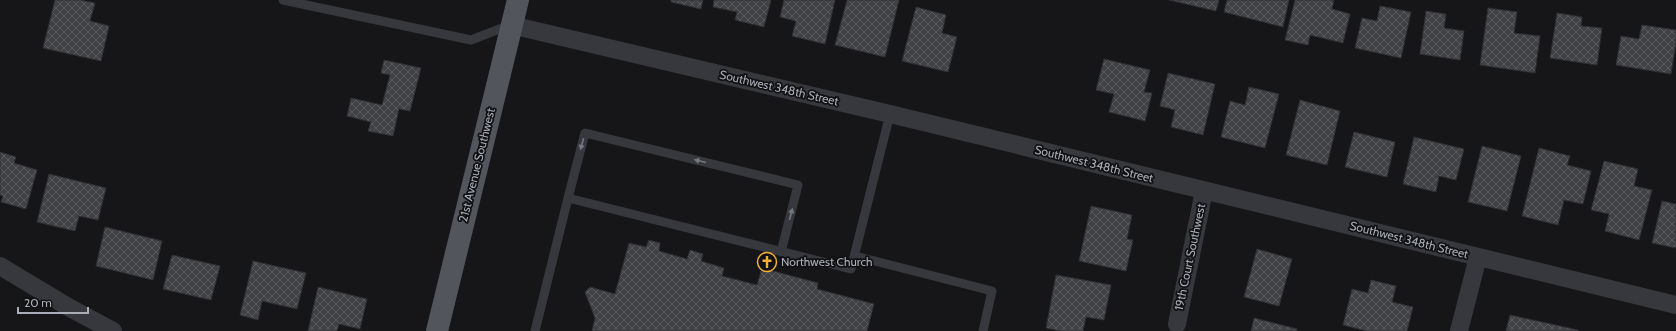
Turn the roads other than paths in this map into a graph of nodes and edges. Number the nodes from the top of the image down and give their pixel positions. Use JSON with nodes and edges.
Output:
{"nodes":[{"id":1,"x":283,"y":0,"type":"edge"},
{"id":2,"x":518,"y":0,"type":"edge"},
{"id":3,"x":511,"y":25,"type":"junction"},
{"id":4,"x":890,"y":114,"type":"junction"},
{"id":5,"x":1204,"y":191,"type":"junction"},
{"id":6,"x":568,"y":198,"type":"junction"},
{"id":7,"x":781,"y":252,"type":"junction"},
{"id":8,"x":855,"y":256,"type":"junction"},
{"id":9,"x":1478,"y":257,"type":"junction"},
{"id":10,"x":0,"y":266,"type":"edge"},
{"id":11,"x":1676,"y":304,"type":"edge"},
{"id":12,"x":1177,"y":324,"type":"dead end"},
{"id":13,"x":113,"y":331,"type":"edge"},
{"id":14,"x":437,"y":331,"type":"edge"},
{"id":15,"x":535,"y":331,"type":"edge"},
{"id":16,"x":983,"y":331,"type":"edge"},
{"id":17,"x":1459,"y":331,"type":"edge"}],
"edges":[{"from":1,"to":3,"type":"lane"},
{"from":2,"to":3,"type":"main road","name":"21st Avenue Southwest"},
{"from":3,"to":4,"type":"street","name":"Southwest 348th Street"},
{"from":3,"to":14,"type":"main road","name":"21st Avenue Southwest"},
{"from":4,"to":5,"type":"street","name":"Southwest 348th Street"},
{"from":4,"to":8,"type":"lane"},
{"from":5,"to":9,"type":"street","name":"Southwest 348th Street"},
{"from":5,"to":12,"type":"street","name":"19th Court Southwest"},
{"from":6,"to":7,"type":"lane"},
{"from":7,"to":6,"type":"lane","one_way":true},
{"from":6,"to":15,"type":"lane"},
{"from":7,"to":8,"type":"lane"},
{"from":8,"to":16,"type":"lane"},
{"from":9,"to":11,"type":"street","name":"Southwest 348th Street"},
{"from":9,"to":17,"type":"street"},
{"from":10,"to":13,"type":"street"}]}
